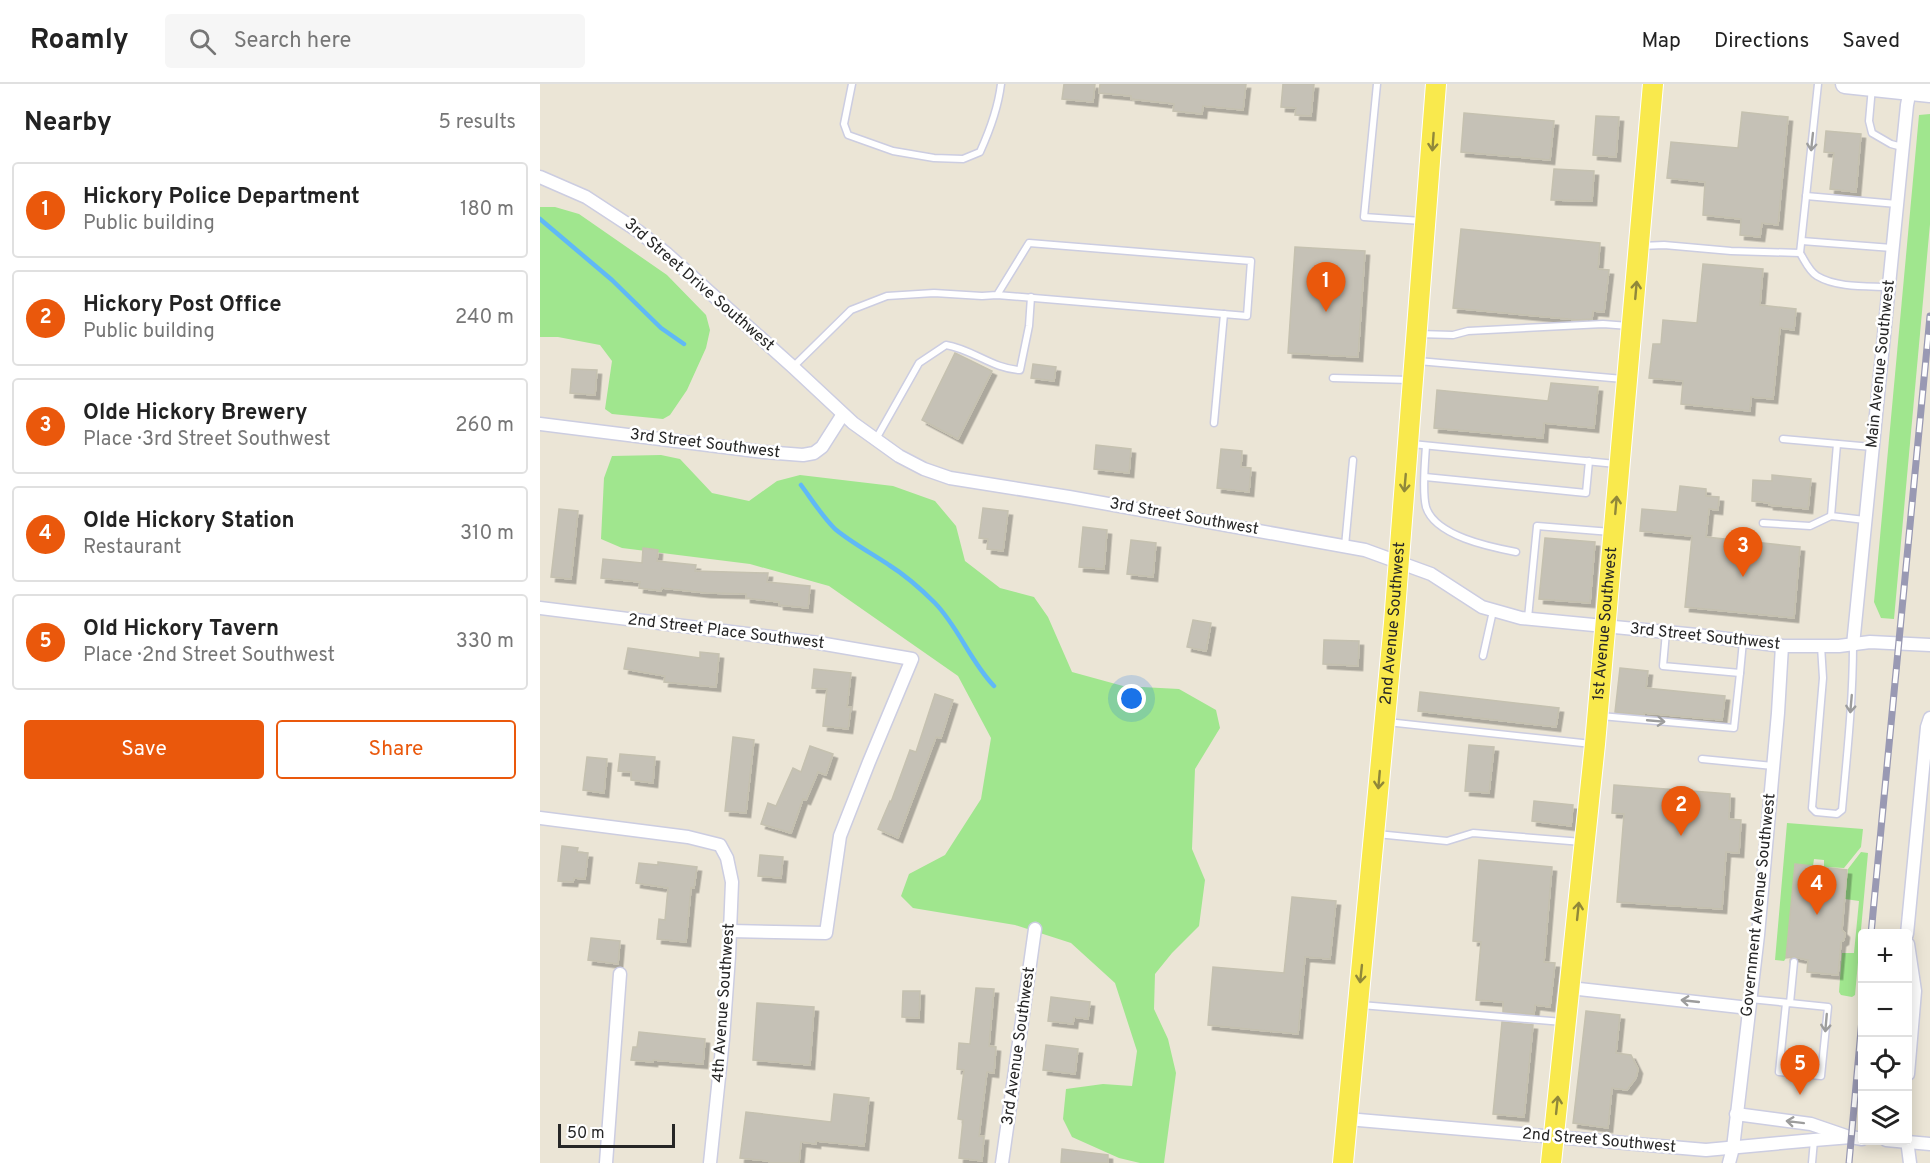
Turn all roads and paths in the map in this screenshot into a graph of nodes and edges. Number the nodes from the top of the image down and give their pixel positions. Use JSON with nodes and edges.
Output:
{"nodes":[{"id":1,"x":852,"y":84,"type":"edge"},
{"id":2,"x":1001,"y":84,"type":"edge"},
{"id":3,"x":1377,"y":84,"type":"edge"},
{"id":4,"x":1436,"y":84,"type":"edge"},
{"id":5,"x":1653,"y":84,"type":"edge"},
{"id":6,"x":1818,"y":84,"type":"edge"},
{"id":7,"x":1845,"y":84,"type":"edge"},
{"id":8,"x":1872,"y":87,"type":"junction"},
{"id":9,"x":1910,"y":87,"type":"edge"},
{"id":10,"x":1930,"y":93,"type":"edge"},
{"id":11,"x":1903,"y":147,"type":"junction"},
{"id":12,"x":540,"y":177,"type":"edge"},
{"id":13,"x":1806,"y":196,"type":"junction"},
{"id":14,"x":1898,"y":204,"type":"junction"},
{"id":15,"x":1426,"y":222,"type":"junction"},
{"id":16,"x":1802,"y":241,"type":"junction"},
{"id":17,"x":1640,"y":246,"type":"junction"},
{"id":18,"x":1893,"y":248,"type":"junction"},
{"id":19,"x":1800,"y":253,"type":"junction"},
{"id":20,"x":1889,"y":287,"type":"junction"},
{"id":21,"x":997,"y":295,"type":"junction"},
{"id":22,"x":1031,"y":297,"type":"junction"},
{"id":23,"x":1224,"y":314,"type":"junction"},
{"id":24,"x":1633,"y":326,"type":"junction"},
{"id":25,"x":1417,"y":334,"type":"junction"},
{"id":26,"x":793,"y":367,"type":"junction"},
{"id":27,"x":1414,"y":370,"type":"junction"},
{"id":28,"x":1333,"y":378,"type":"dead end"},
{"id":29,"x":1628,"y":380,"type":"junction"},
{"id":30,"x":843,"y":414,"type":"junction"},
{"id":31,"x":1214,"y":423,"type":"dead end"},
{"id":32,"x":540,"y":424,"type":"edge"},
{"id":33,"x":1783,"y":439,"type":"dead end"},
{"id":34,"x":876,"y":440,"type":"junction"},
{"id":35,"x":1838,"y":444,"type":"junction"},
{"id":36,"x":1417,"y":445,"type":"junction"},
{"id":37,"x":1873,"y":447,"type":"junction"},
{"id":38,"x":1353,"y":460,"type":"dead end"},
{"id":39,"x":1588,"y":461,"type":"junction"},
{"id":40,"x":1620,"y":464,"type":"junction"},
{"id":41,"x":1425,"y":477,"type":"junction"},
{"id":42,"x":1831,"y":516,"type":"junction"},
{"id":43,"x":1865,"y":520,"type":"junction"},
{"id":44,"x":1763,"y":523,"type":"dead end"},
{"id":45,"x":1614,"y":533,"type":"junction"},
{"id":46,"x":1345,"y":546,"type":"junction"},
{"id":47,"x":1515,"y":552,"type":"dead end"},
{"id":48,"x":1398,"y":561,"type":"junction"},
{"id":49,"x":540,"y":608,"type":"edge"},
{"id":50,"x":1493,"y":611,"type":"junction"},
{"id":51,"x":1528,"y":619,"type":"junction"},
{"id":52,"x":1605,"y":626,"type":"junction"},
{"id":53,"x":1666,"y":632,"type":"junction"},
{"id":54,"x":1743,"y":641,"type":"junction"},
{"id":55,"x":1853,"y":645,"type":"junction"},
{"id":56,"x":1930,"y":645,"type":"edge"},
{"id":57,"x":1782,"y":646,"type":"junction"},
{"id":58,"x":1821,"y":646,"type":"junction"},
{"id":59,"x":1483,"y":656,"type":"dead end"},
{"id":60,"x":1740,"y":673,"type":"junction"},
{"id":61,"x":1598,"y":715,"type":"junction"},
{"id":62,"x":1930,"y":718,"type":"edge"},
{"id":63,"x":1385,"y":722,"type":"junction"},
{"id":64,"x":1595,"y":744,"type":"junction"},
{"id":65,"x":1702,"y":759,"type":"dead end"},
{"id":66,"x":1927,"y":759,"type":"edge"},
{"id":67,"x":1773,"y":766,"type":"junction"},
{"id":68,"x":540,"y":818,"type":"edge"},
{"id":69,"x":1374,"y":834,"type":"junction"},
{"id":70,"x":1585,"y":842,"type":"junction"},
{"id":71,"x":1035,"y":929,"type":"dead end"},
{"id":72,"x":1907,"y":929,"type":"edge"},
{"id":73,"x":730,"y":931,"type":"junction"},
{"id":74,"x":1794,"y":962,"type":"dead end"},
{"id":75,"x":1912,"y":971,"type":"edge"},
{"id":76,"x":620,"y":974,"type":"dead end"},
{"id":77,"x":1570,"y":988,"type":"junction"},
{"id":78,"x":1788,"y":1003,"type":"junction"},
{"id":79,"x":1358,"y":1004,"type":"junction"},
{"id":80,"x":1749,"y":1004,"type":"junction"},
{"id":81,"x":1567,"y":1022,"type":"junction"},
{"id":82,"x":1911,"y":1037,"type":"edge"},
{"id":83,"x":1736,"y":1114,"type":"junction"},
{"id":84,"x":1347,"y":1119,"type":"junction"},
{"id":85,"x":1554,"y":1138,"type":"junction"},
{"id":86,"x":1857,"y":1138,"type":"edge"},
{"id":87,"x":1814,"y":1140,"type":"junction"},
{"id":88,"x":1912,"y":1142,"type":"edge"},
{"id":89,"x":1930,"y":1144,"type":"edge"},
{"id":90,"x":1907,"y":1145,"type":"edge"},
{"id":91,"x":1732,"y":1148,"type":"junction"},
{"id":92,"x":606,"y":1163,"type":"edge"},
{"id":93,"x":710,"y":1163,"type":"edge"},
{"id":94,"x":1002,"y":1163,"type":"edge"},
{"id":95,"x":1343,"y":1163,"type":"edge"},
{"id":96,"x":1551,"y":1163,"type":"edge"},
{"id":97,"x":1729,"y":1163,"type":"edge"},
{"id":98,"x":1812,"y":1163,"type":"edge"},
{"id":99,"x":1910,"y":1163,"type":"edge"}],
"edges":[{"from":1,"to":2,"type":"lane"},
{"from":3,"to":15,"type":"lane"},
{"from":4,"to":15,"type":"main road","name":"2nd Avenue Southwest","one_way":true},
{"from":5,"to":17,"type":"main road","name":"1st Avenue Southwest"},
{"from":6,"to":13,"type":"lane","one_way":true},
{"from":7,"to":8,"type":"main road"},
{"from":8,"to":9,"type":"main road"},
{"from":8,"to":11,"type":"lane"},
{"from":9,"to":10,"type":"main road"},
{"from":9,"to":11,"type":"street","name":"Main Avenue Southwest"},
{"from":11,"to":14,"type":"street","name":"Main Avenue Southwest"},
{"from":12,"to":26,"type":"street","name":"3rd Street Drive Southwest"},
{"from":13,"to":14,"type":"lane"},
{"from":13,"to":16,"type":"lane"},
{"from":14,"to":18,"type":"street","name":"Main Avenue Southwest"},
{"from":15,"to":25,"type":"main road","name":"2nd Avenue Southwest"},
{"from":16,"to":18,"type":"lane"},
{"from":16,"to":19,"type":"lane"},
{"from":17,"to":19,"type":"lane"},
{"from":24,"to":17,"type":"main road","name":"1st Avenue Southwest","one_way":true},
{"from":18,"to":20,"type":"street","name":"Main Avenue Southwest"},
{"from":19,"to":20,"type":"lane"},
{"from":20,"to":37,"type":"street","name":"Main Avenue Southwest"},
{"from":21,"to":22,"type":"lane"},
{"from":21,"to":23,"type":"lane"},
{"from":21,"to":26,"type":"lane"},
{"from":22,"to":23,"type":"lane"},
{"from":22,"to":34,"type":"lane"},
{"from":23,"to":31,"type":"lane"},
{"from":24,"to":25,"type":"lane"},
{"from":24,"to":29,"type":"main road","name":"1st Avenue Southwest"},
{"from":25,"to":27,"type":"main road","name":"2nd Avenue Southwest"},
{"from":26,"to":30,"type":"street","name":"3rd Street Drive Southwest"},
{"from":27,"to":28,"type":"lane"},
{"from":27,"to":29,"type":"lane"},
{"from":27,"to":36,"type":"main road","name":"2nd Avenue Southwest"},
{"from":29,"to":40,"type":"main road","name":"1st Avenue Southwest"},
{"from":30,"to":32,"type":"street","name":"3rd Street Southwest"},
{"from":30,"to":34,"type":"street","name":"3rd Street Southwest"},
{"from":33,"to":35,"type":"lane"},
{"from":34,"to":46,"type":"street","name":"3rd Street Southwest"},
{"from":35,"to":37,"type":"lane"},
{"from":35,"to":42,"type":"lane"},
{"from":36,"to":39,"type":"lane"},
{"from":36,"to":41,"type":"lane"},
{"from":36,"to":48,"type":"main road","name":"2nd Avenue Southwest","one_way":true},
{"from":37,"to":43,"type":"street","name":"Main Avenue Southwest"},
{"from":38,"to":46,"type":"lane"},
{"from":39,"to":40,"type":"lane"},
{"from":39,"to":41,"type":"lane"},
{"from":45,"to":40,"type":"main road","name":"1st Avenue Southwest","one_way":true},
{"from":41,"to":47,"type":"lane"},
{"from":42,"to":43,"type":"lane"},
{"from":42,"to":44,"type":"lane"},
{"from":43,"to":55,"type":"street","name":"Main Avenue Southwest"},
{"from":45,"to":51,"type":"lane"},
{"from":45,"to":52,"type":"main road","name":"1st Avenue Southwest"},
{"from":46,"to":48,"type":"street","name":"3rd Street Southwest"},
{"from":48,"to":50,"type":"street","name":"3rd Street Southwest"},
{"from":48,"to":63,"type":"main road","name":"2nd Avenue Southwest"},
{"from":49,"to":73,"type":"street","name":"2nd Street Place Southwest"},
{"from":50,"to":51,"type":"street","name":"3rd Street Southwest"},
{"from":50,"to":59,"type":"lane"},
{"from":51,"to":52,"type":"street","name":"3rd Street Southwest"},
{"from":52,"to":53,"type":"street","name":"3rd Street Southwest"},
{"from":52,"to":61,"type":"main road","name":"1st Avenue Southwest"},
{"from":53,"to":54,"type":"street","name":"3rd Street Southwest"},
{"from":53,"to":60,"type":"lane"},
{"from":54,"to":57,"type":"street","name":"3rd Street Southwest"},
{"from":54,"to":60,"type":"lane"},
{"from":55,"to":56,"type":"street","name":"3rd Street Southwest"},
{"from":55,"to":58,"type":"street","name":"3rd Street Southwest"},
{"from":55,"to":58,"type":"lane","one_way":true},
{"from":57,"to":58,"type":"street","name":"3rd Street Southwest"},
{"from":57,"to":67,"type":"street","name":"Government Avenue Southwest"},
{"from":61,"to":60,"type":"lane","one_way":true},
{"from":61,"to":64,"type":"main road","name":"1st Avenue Southwest"},
{"from":62,"to":66,"type":"street"},
{"from":63,"to":64,"type":"lane"},
{"from":63,"to":69,"type":"main road","name":"2nd Avenue Southwest","one_way":true},
{"from":64,"to":70,"type":"main road","name":"1st Avenue Southwest"},
{"from":65,"to":67,"type":"lane"},
{"from":66,"to":72,"type":"street"},
{"from":67,"to":80,"type":"street","name":"Government Avenue Southwest"},
{"from":68,"to":73,"type":"street","name":"4th Avenue Southwest"},
{"from":69,"to":70,"type":"lane"},
{"from":69,"to":79,"type":"main road","name":"2nd Avenue Southwest","one_way":true},
{"from":77,"to":70,"type":"main road","name":"1st Avenue Southwest","one_way":true},
{"from":71,"to":94,"type":"street","name":"3rd Avenue Southwest"},
{"from":73,"to":93,"type":"street","name":"4th Avenue Southwest"},
{"from":74,"to":78,"type":"lane"},
{"from":75,"to":82,"type":"street"},
{"from":76,"to":92,"type":"street"},
{"from":80,"to":77,"type":"street","one_way":true},
{"from":77,"to":81,"type":"main road","name":"1st Avenue Southwest"},
{"from":78,"to":78,"type":"lane","one_way":true},
{"from":78,"to":80,"type":"lane"},
{"from":79,"to":81,"type":"lane"},
{"from":79,"to":84,"type":"main road","name":"2nd Avenue Southwest"},
{"from":80,"to":83,"type":"street","name":"Government Avenue Southwest"},
{"from":85,"to":81,"type":"main road","name":"1st Avenue Southwest","one_way":true},
{"from":86,"to":83,"type":"street","name":"2nd Street Southwest","one_way":true},
{"from":83,"to":91,"type":"street","name":"Government Avenue Southwest"},
{"from":84,"to":85,"type":"street","name":"2nd Street Southwest"},
{"from":84,"to":95,"type":"main road","name":"2nd Avenue Southwest"},
{"from":85,"to":91,"type":"street","name":"2nd Street Southwest"},
{"from":85,"to":96,"type":"main road","name":"1st Avenue Southwest"},
{"from":86,"to":87,"type":"street","name":"2nd Street Southwest"},
{"from":87,"to":91,"type":"street","name":"2nd Street Southwest"},
{"from":87,"to":98,"type":"lane"},
{"from":88,"to":89,"type":"street"},
{"from":90,"to":99,"type":"street"},
{"from":91,"to":97,"type":"street","name":"Government Avenue Southwest"}]}
